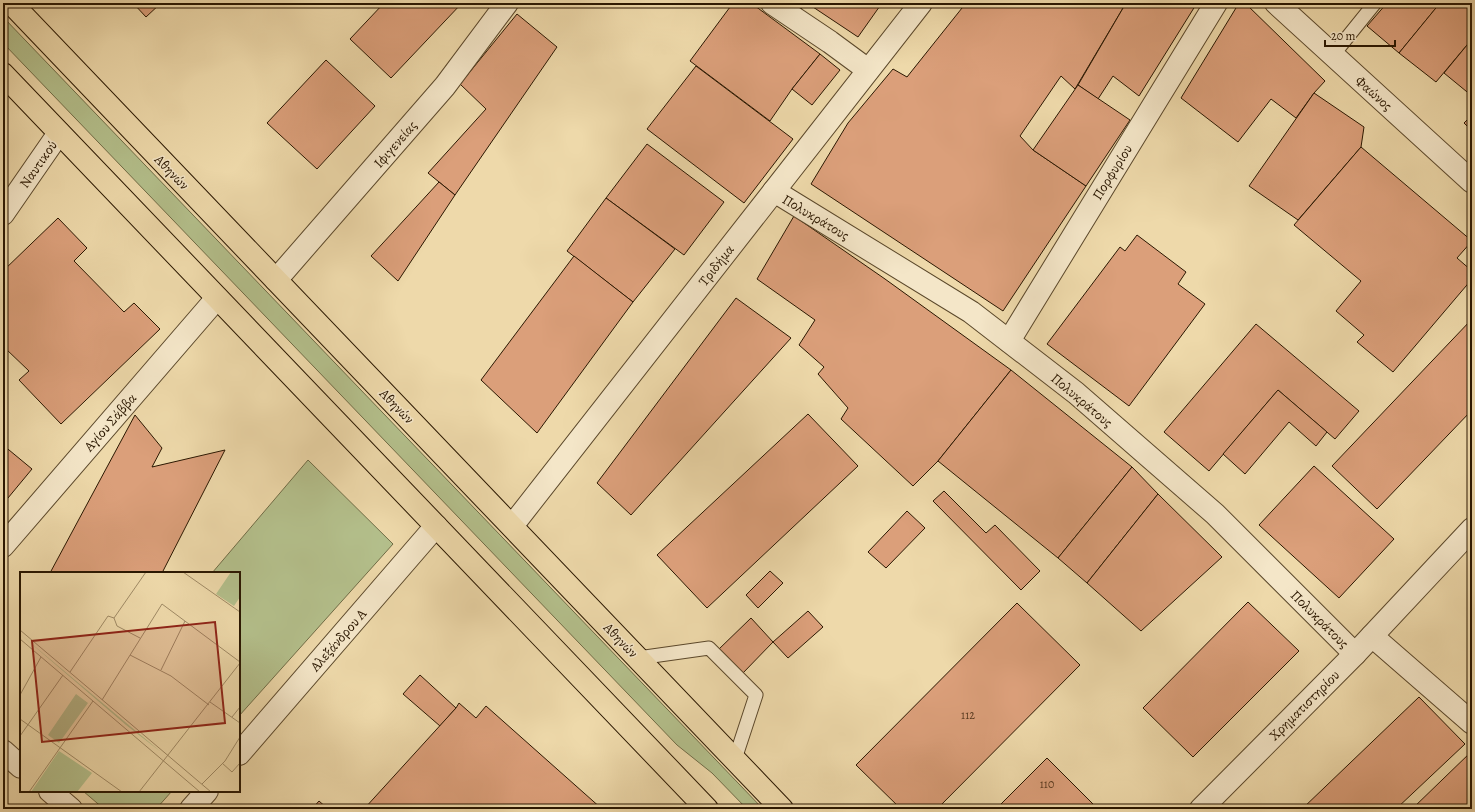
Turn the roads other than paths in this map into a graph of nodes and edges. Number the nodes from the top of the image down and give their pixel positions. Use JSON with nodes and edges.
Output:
{"nodes":[{"id":1,"x":11,"y":3,"type":"edge"},
{"id":2,"x":508,"y":3,"type":"edge"},
{"id":3,"x":772,"y":3,"type":"edge"},
{"id":4,"x":921,"y":3,"type":"edge"},
{"id":5,"x":1216,"y":3,"type":"edge"},
{"id":6,"x":1276,"y":3,"type":"edge"},
{"id":7,"x":1375,"y":3,"type":"edge"},
{"id":8,"x":1333,"y":55,"type":"junction"},
{"id":9,"x":868,"y":70,"type":"junction"},
{"id":10,"x":3,"y":74,"type":"edge"},
{"id":11,"x":59,"y":133,"type":"junction"},
{"id":12,"x":1472,"y":182,"type":"edge"},
{"id":13,"x":774,"y":191,"type":"junction"},
{"id":14,"x":3,"y":214,"type":"edge"},
{"id":15,"x":276,"y":280,"type":"junction"},
{"id":16,"x":217,"y":298,"type":"junction"},
{"id":17,"x":1009,"y":341,"type":"junction"},
{"id":18,"x":436,"y":526,"type":"junction"},
{"id":19,"x":512,"y":526,"type":"junction"},
{"id":20,"x":1472,"y":530,"type":"edge"},
{"id":21,"x":3,"y":546,"type":"edge"},
{"id":22,"x":1372,"y":636,"type":"junction"},
{"id":23,"x":1355,"y":654,"type":"junction"},
{"id":24,"x":638,"y":658,"type":"junction"},
{"id":25,"x":1472,"y":723,"type":"edge"},
{"id":26,"x":3,"y":751,"type":"edge"},
{"id":27,"x":240,"y":753,"type":"edge"},
{"id":28,"x":735,"y":759,"type":"junction"},
{"id":29,"x":20,"y":765,"type":"edge"},
{"id":30,"x":51,"y":792,"type":"edge"},
{"id":31,"x":206,"y":792,"type":"edge"},
{"id":32,"x":699,"y":805,"type":"edge"},
{"id":33,"x":71,"y":809,"type":"edge"},
{"id":34,"x":191,"y":809,"type":"edge"},
{"id":35,"x":782,"y":809,"type":"edge"},
{"id":36,"x":1201,"y":809,"type":"edge"}],
"edges":[{"from":1,"to":15,"type":"highway","name":"Αθηνών"},
{"from":2,"to":15,"type":"street","name":"Ιφιγενείας"},
{"from":3,"to":9,"type":"street"},
{"from":4,"to":9,"type":"street","name":"Τριδήμα"},
{"from":5,"to":17,"type":"street","name":"Πορφυρίου"},
{"from":6,"to":8,"type":"street","name":"Φαώνος"},
{"from":7,"to":8,"type":"lane"},
{"from":8,"to":12,"type":"street","name":"Φαώνος"},
{"from":9,"to":13,"type":"street","name":"Τριδήμα"},
{"from":10,"to":11,"type":"highway"},
{"from":11,"to":14,"type":"street","name":"Ναυτικού"},
{"from":11,"to":16,"type":"highway"},
{"from":13,"to":17,"type":"street","name":"Πολυκράτους"},
{"from":13,"to":19,"type":"street","name":"Τριδήμα"},
{"from":15,"to":19,"type":"highway","name":"Αθηνών"},
{"from":16,"to":18,"type":"highway"},
{"from":16,"to":21,"type":"street","name":"Αγίου Σάββα"},
{"from":17,"to":23,"type":"street","name":"Πολυκράτους"},
{"from":18,"to":27,"type":"street","name":"Αλεξάνδρου Α"},
{"from":18,"to":32,"type":"highway"},
{"from":19,"to":24,"type":"highway","name":"Αθηνών"},
{"from":20,"to":22,"type":"street","name":"Χρηματιστηρίου"},
{"from":22,"to":23,"type":"street","name":"Χρηματιστηρίου"},
{"from":22,"to":25,"type":"street","name":"Πολυκράτους"},
{"from":23,"to":36,"type":"street","name":"Χρηματιστηρίου"},
{"from":24,"to":28,"type":"highway","name":"Αθηνών"},
{"from":24,"to":28,"type":"lane"},
{"from":26,"to":29,"type":"street"},
{"from":28,"to":35,"type":"highway","name":"Αθηνών"},
{"from":30,"to":33,"type":"street"},
{"from":31,"to":34,"type":"street"}]}
